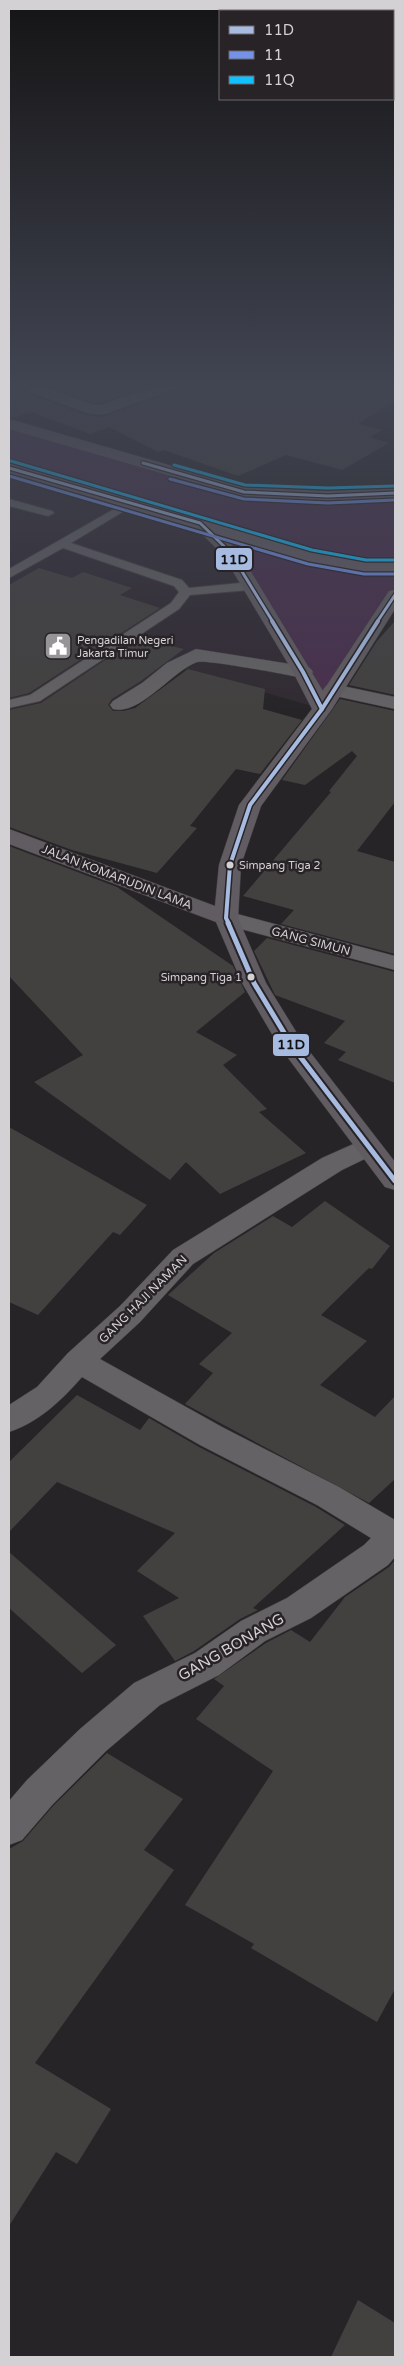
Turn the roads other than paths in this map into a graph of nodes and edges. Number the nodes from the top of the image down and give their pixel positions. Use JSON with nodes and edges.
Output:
{"nodes":[{"id":1,"x":86,"y":491,"type":"edge"},
{"id":2,"x":242,"y":491,"type":"edge"},
{"id":3,"x":395,"y":493,"type":"edge"},
{"id":4,"x":9,"y":502,"type":"edge"},
{"id":5,"x":130,"y":503,"type":"junction"},
{"id":6,"x":48,"y":513,"type":"dead end"},
{"id":7,"x":200,"y":523,"type":"junction"},
{"id":8,"x":61,"y":543,"type":"junction"},
{"id":9,"x":395,"y":567,"type":"edge"},
{"id":10,"x":9,"y":574,"type":"edge"},
{"id":11,"x":250,"y":586,"type":"junction"},
{"id":12,"x":186,"y":592,"type":"junction"},
{"id":13,"x":395,"y":595,"type":"edge"},
{"id":14,"x":303,"y":672,"type":"junction"},
{"id":15,"x":333,"y":690,"type":"junction"},
{"id":16,"x":395,"y":703,"type":"edge"},
{"id":17,"x":9,"y":704,"type":"edge"},
{"id":18,"x":120,"y":705,"type":"dead end"},
{"id":19,"x":322,"y":709,"type":"junction"},
{"id":20,"x":9,"y":836,"type":"edge"},
{"id":21,"x":226,"y":918,"type":"junction"},
{"id":22,"x":395,"y":964,"type":"edge"},
{"id":23,"x":367,"y":1147,"type":"junction"},
{"id":24,"x":395,"y":1181,"type":"edge"},
{"id":25,"x":79,"y":1361,"type":"junction"},
{"id":26,"x":9,"y":1420,"type":"edge"},
{"id":27,"x":394,"y":1536,"type":"edge"},
{"id":28,"x":9,"y":1828,"type":"edge"}],
"edges":[{"from":1,"to":5,"type":"main road"},
{"from":2,"to":3,"type":"main road"},
{"from":4,"to":6,"type":"lane"},
{"from":5,"to":7,"type":"main road"},
{"from":5,"to":8,"type":"lane"},
{"from":7,"to":9,"type":"main road"},
{"from":7,"to":11,"type":"main road"},
{"from":8,"to":10,"type":"lane"},
{"from":8,"to":12,"type":"lane"},
{"from":11,"to":12,"type":"lane"},
{"from":11,"to":14,"type":"main road"},
{"from":12,"to":17,"type":"lane"},
{"from":13,"to":15,"type":"main road"},
{"from":14,"to":18,"type":"street"},
{"from":14,"to":19,"type":"main road"},
{"from":15,"to":16,"type":"street"},
{"from":15,"to":19,"type":"main road"},
{"from":19,"to":21,"type":"main road"},
{"from":20,"to":21,"type":"main road","name":"JALAN KOMARUDIN LAMA"},
{"from":21,"to":22,"type":"street","name":"GANG SIMUN"},
{"from":21,"to":23,"type":"main road"},
{"from":23,"to":24,"type":"main road"},
{"from":23,"to":25,"type":"street","name":"GANG HAJI NAMAN"},
{"from":25,"to":26,"type":"street","name":"GANG HAJI NAMAN"},
{"from":25,"to":27,"type":"street"},
{"from":27,"to":28,"type":"street","name":"GANG BONANG"}]}
